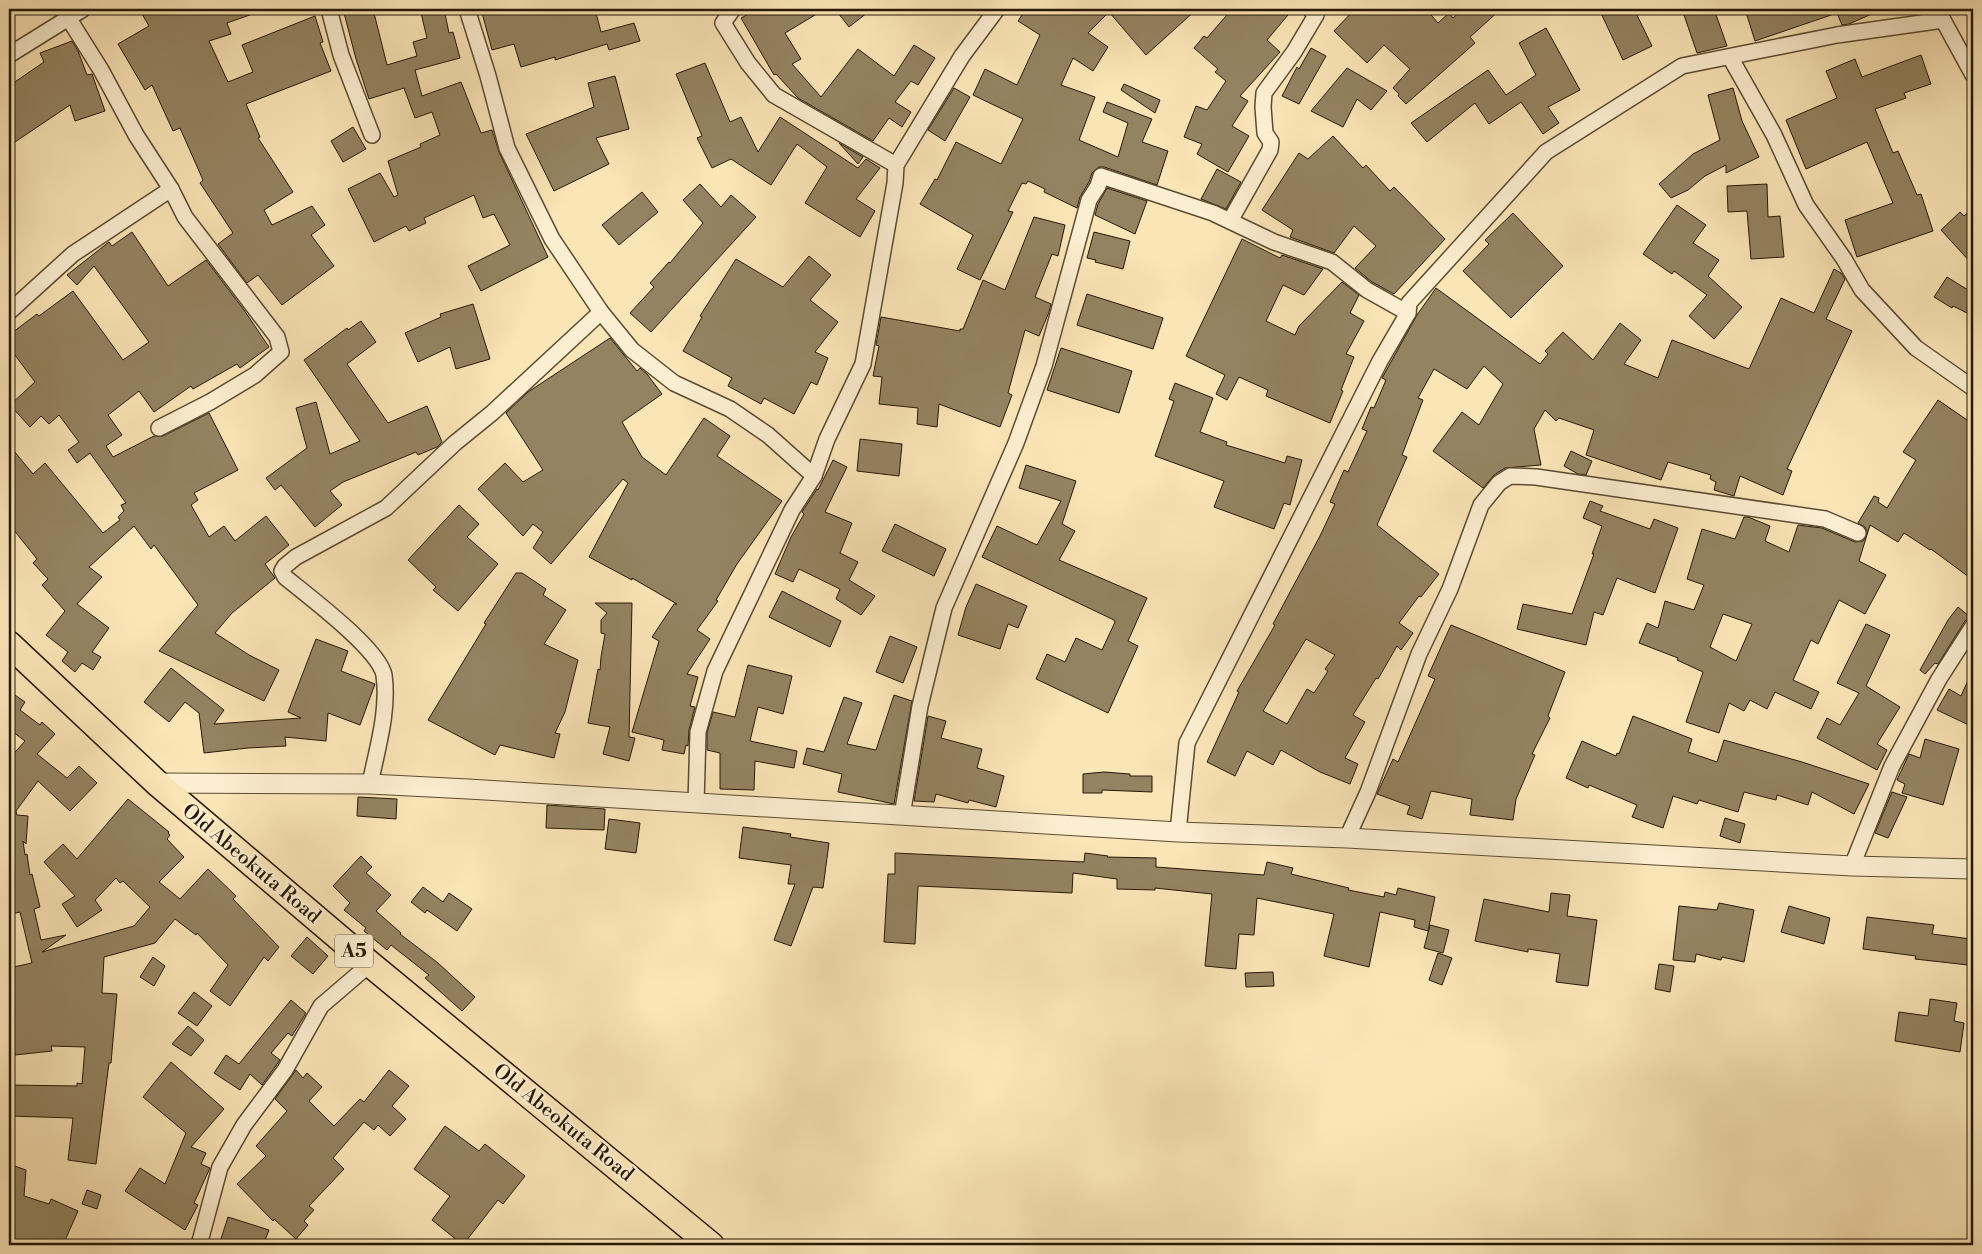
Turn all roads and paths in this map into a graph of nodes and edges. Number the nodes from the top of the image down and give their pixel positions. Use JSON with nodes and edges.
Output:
{"nodes":[{"id":1,"x":83,"y":9,"type":"edge"},
{"id":2,"x":329,"y":9,"type":"edge"},
{"id":3,"x":467,"y":9,"type":"edge"},
{"id":4,"x":733,"y":9,"type":"edge"},
{"id":5,"x":997,"y":9,"type":"edge"},
{"id":6,"x":1310,"y":9,"type":"edge"},
{"id":7,"x":1940,"y":14,"type":"edge"},
{"id":8,"x":69,"y":19,"type":"junction"},
{"id":9,"x":9,"y":54,"type":"edge"},
{"id":10,"x":1730,"y":57,"type":"junction"},
{"id":11,"x":1973,"y":75,"type":"edge"},
{"id":12,"x":372,"y":135,"type":"dead end"},
{"id":13,"x":896,"y":165,"type":"junction"},
{"id":14,"x":171,"y":190,"type":"junction"},
{"id":15,"x":1230,"y":221,"type":"junction"},
{"id":16,"x":9,"y":312,"type":"edge"},
{"id":17,"x":601,"y":312,"type":"junction"},
{"id":18,"x":1408,"y":313,"type":"junction"},
{"id":19,"x":1973,"y":388,"type":"edge"},
{"id":20,"x":159,"y":428,"type":"dead end"},
{"id":21,"x":814,"y":476,"type":"junction"},
{"id":22,"x":1858,"y":534,"type":"dead end"},
{"id":23,"x":1973,"y":626,"type":"edge"},
{"id":24,"x":9,"y":644,"type":"edge"},
{"id":25,"x":157,"y":784,"type":"junction"},
{"id":26,"x":370,"y":784,"type":"junction"},
{"id":27,"x":696,"y":804,"type":"junction"},
{"id":28,"x":902,"y":816,"type":"junction"},
{"id":29,"x":1178,"y":832,"type":"junction"},
{"id":30,"x":1347,"y":838,"type":"junction"},
{"id":31,"x":1852,"y":866,"type":"junction"},
{"id":32,"x":1973,"y":870,"type":"edge"},
{"id":33,"x":370,"y":964,"type":"junction"},
{"id":34,"x":199,"y":1245,"type":"edge"},
{"id":35,"x":712,"y":1245,"type":"edge"}],
"edges":[{"from":1,"to":8,"type":"street"},
{"from":2,"to":12,"type":"street"},
{"from":3,"to":17,"type":"street"},
{"from":4,"to":13,"type":"street"},
{"from":5,"to":13,"type":"street"},
{"from":6,"to":15,"type":"street"},
{"from":7,"to":10,"type":"street"},
{"from":7,"to":11,"type":"street"},
{"from":8,"to":9,"type":"street"},
{"from":8,"to":14,"type":"street"},
{"from":10,"to":18,"type":"street"},
{"from":10,"to":19,"type":"street"},
{"from":13,"to":21,"type":"street"},
{"from":14,"to":16,"type":"street"},
{"from":14,"to":20,"type":"street"},
{"from":15,"to":18,"type":"street"},
{"from":15,"to":28,"type":"street"},
{"from":17,"to":21,"type":"street"},
{"from":17,"to":26,"type":"street"},
{"from":18,"to":29,"type":"street"},
{"from":21,"to":27,"type":"street"},
{"from":22,"to":30,"type":"street"},
{"from":23,"to":31,"type":"street"},
{"from":24,"to":25,"type":"highway","name":"Old Abeokuta Road","number":"A5"},
{"from":25,"to":26,"type":"street"},
{"from":25,"to":33,"type":"highway","name":"Old Abeokuta Road","number":"A5"},
{"from":26,"to":27,"type":"street"},
{"from":27,"to":28,"type":"street"},
{"from":28,"to":29,"type":"street"},
{"from":29,"to":30,"type":"street"},
{"from":30,"to":31,"type":"street"},
{"from":31,"to":32,"type":"street"},
{"from":33,"to":34,"type":"street"},
{"from":33,"to":35,"type":"highway","name":"Old Abeokuta Road","number":"A5"}]}
